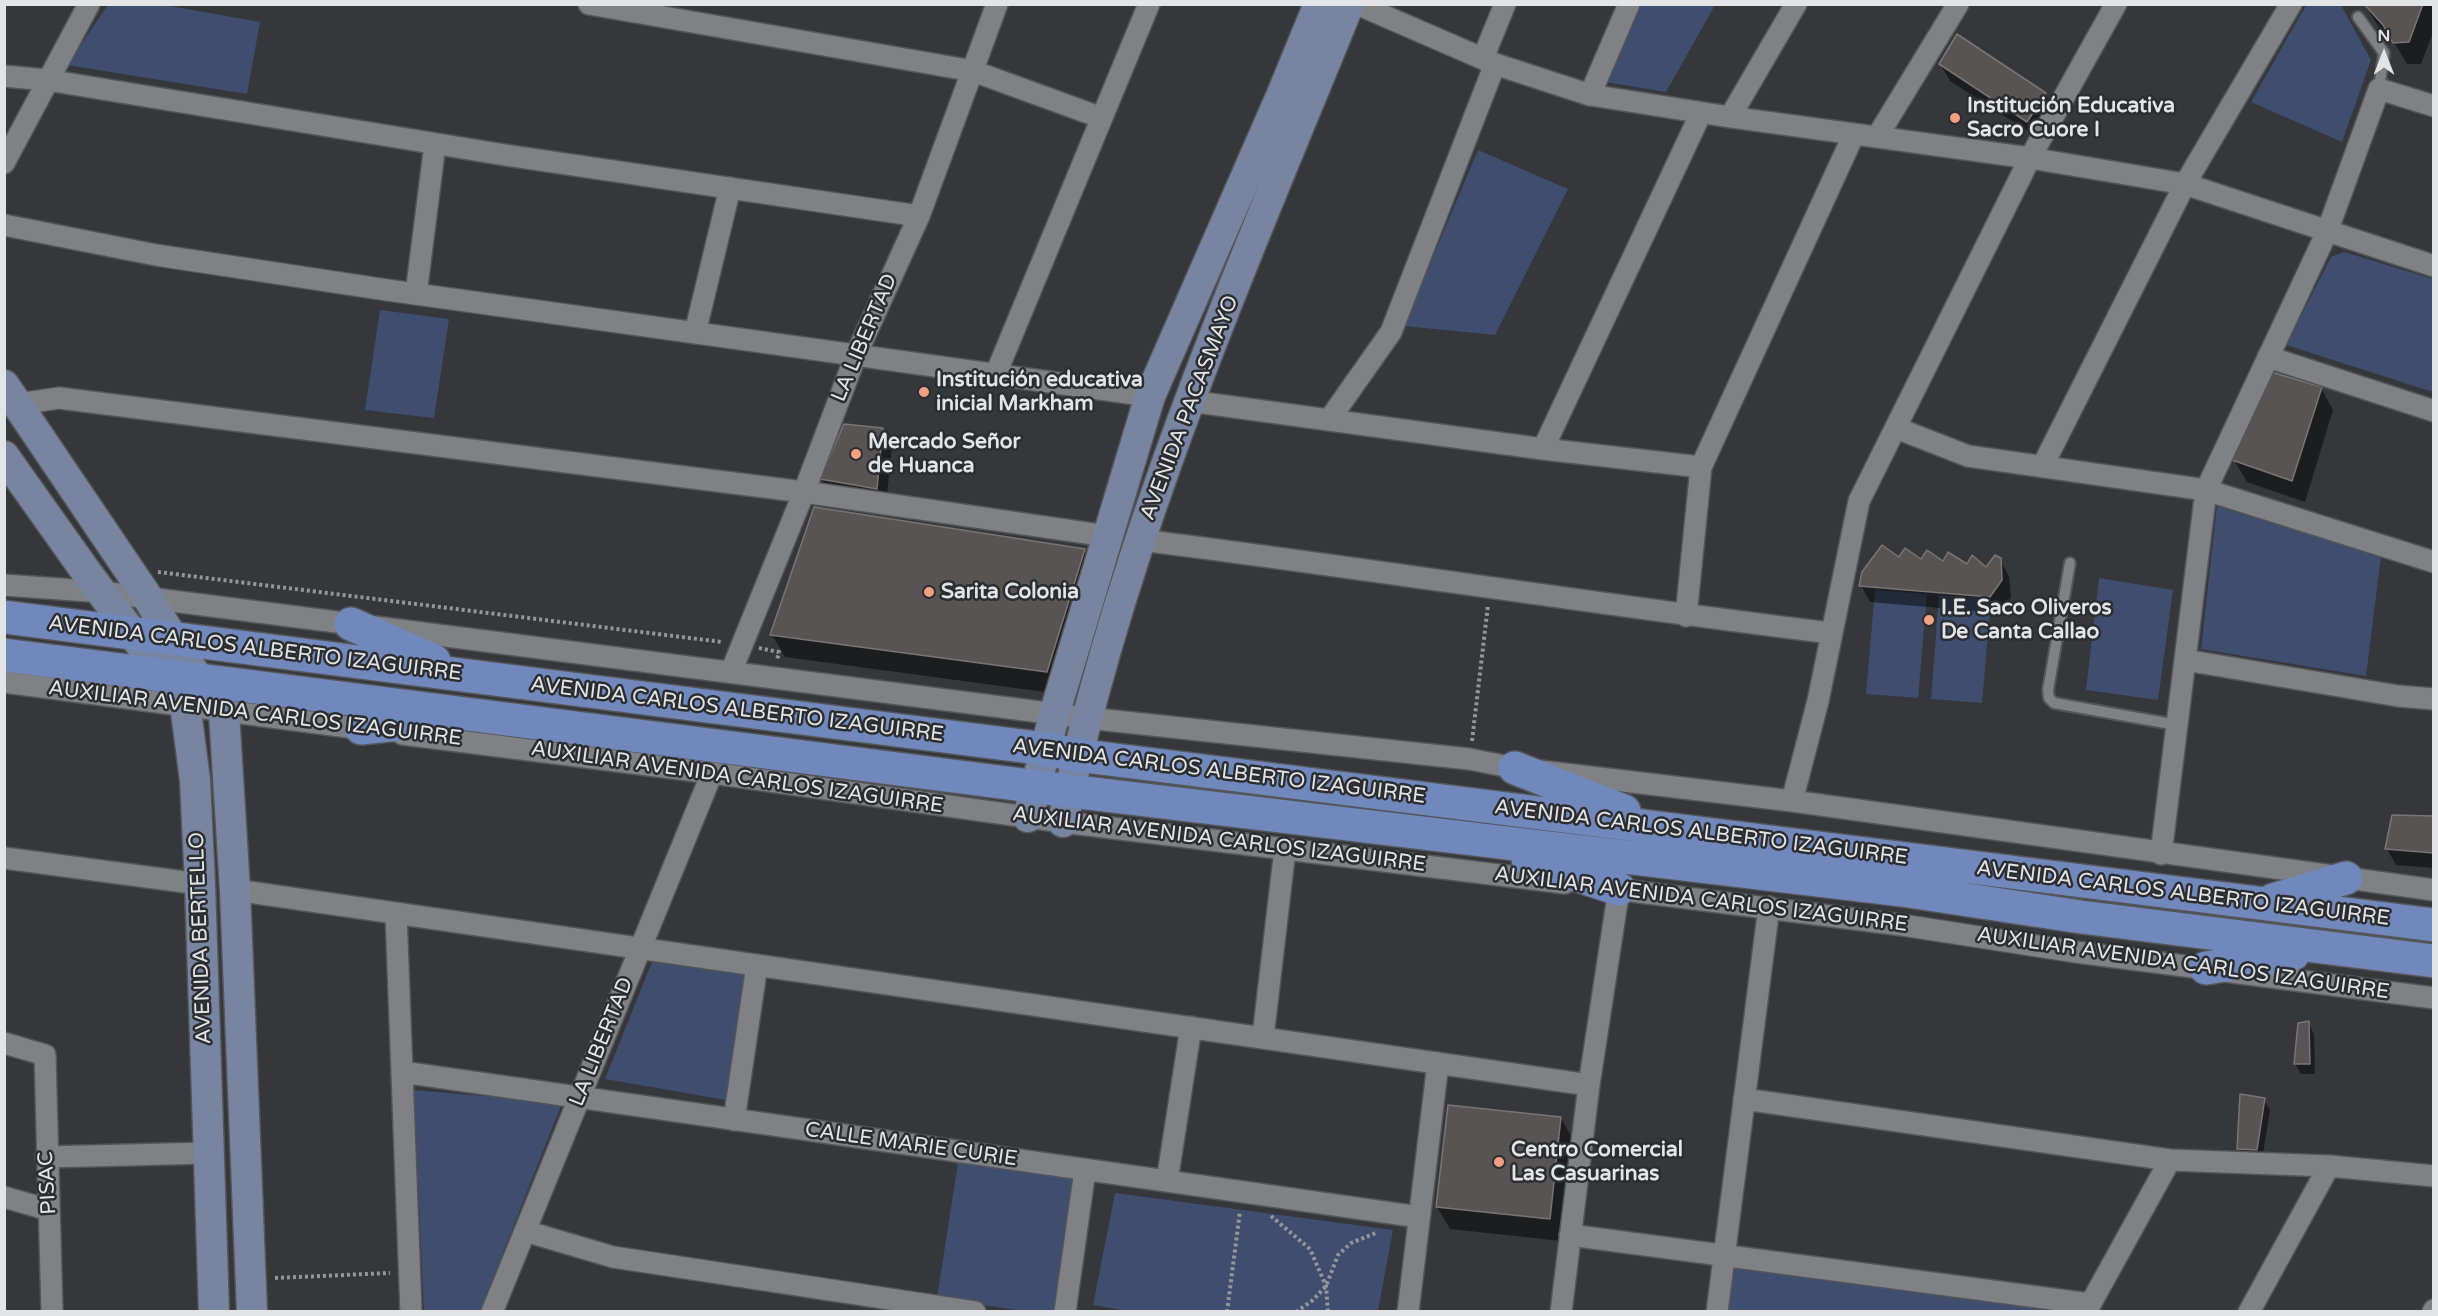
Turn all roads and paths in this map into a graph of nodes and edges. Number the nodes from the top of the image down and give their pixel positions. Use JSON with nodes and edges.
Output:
{"nodes":[{"id":1,"x":88,"y":4,"type":"edge"},
{"id":2,"x":589,"y":4,"type":"edge"},
{"id":3,"x":997,"y":4,"type":"edge"},
{"id":4,"x":1149,"y":4,"type":"edge"},
{"id":5,"x":1319,"y":4,"type":"edge"},
{"id":6,"x":1349,"y":4,"type":"edge"},
{"id":7,"x":1357,"y":4,"type":"edge"},
{"id":8,"x":1505,"y":4,"type":"edge"},
{"id":9,"x":1629,"y":4,"type":"edge"},
{"id":10,"x":1796,"y":4,"type":"edge"},
{"id":11,"x":1958,"y":4,"type":"edge"},
{"id":12,"x":2116,"y":4,"type":"edge"},
{"id":13,"x":2291,"y":4,"type":"edge"},
{"id":14,"x":2358,"y":17,"type":"dead end"},
{"id":15,"x":1489,"y":61,"type":"junction"},
{"id":16,"x":973,"y":71,"type":"junction"},
{"id":17,"x":4,"y":76,"type":"edge"},
{"id":18,"x":47,"y":80,"type":"junction"},
{"id":19,"x":2379,"y":89,"type":"junction"},
{"id":20,"x":1590,"y":95,"type":"junction"},
{"id":21,"x":1295,"y":100,"type":"junction"},
{"id":22,"x":2433,"y":106,"type":"edge"},
{"id":23,"x":1701,"y":113,"type":"junction"},
{"id":24,"x":1730,"y":117,"type":"junction"},
{"id":25,"x":1102,"y":118,"type":"junction"},
{"id":26,"x":1854,"y":134,"type":"junction"},
{"id":27,"x":1877,"y":137,"type":"junction"},
{"id":28,"x":435,"y":144,"type":"junction"},
{"id":29,"x":2030,"y":158,"type":"junction"},
{"id":30,"x":4,"y":163,"type":"edge"},
{"id":31,"x":2185,"y":184,"type":"junction"},
{"id":32,"x":730,"y":188,"type":"junction"},
{"id":33,"x":919,"y":216,"type":"junction"},
{"id":34,"x":4,"y":225,"type":"edge"},
{"id":35,"x":2327,"y":232,"type":"junction"},
{"id":36,"x":2433,"y":266,"type":"edge"},
{"id":37,"x":416,"y":294,"type":"junction"},
{"id":38,"x":695,"y":333,"type":"junction"},
{"id":39,"x":856,"y":355,"type":"junction"},
{"id":40,"x":2268,"y":357,"type":"junction"},
{"id":41,"x":995,"y":376,"type":"junction"},
{"id":42,"x":11,"y":395,"type":"edge"},
{"id":43,"x":1150,"y":396,"type":"junction"},
{"id":44,"x":1189,"y":401,"type":"junction"},
{"id":45,"x":2433,"y":411,"type":"edge"},
{"id":46,"x":1329,"y":420,"type":"junction"},
{"id":47,"x":1896,"y":428,"type":"junction"},
{"id":48,"x":1543,"y":448,"type":"junction"},
{"id":49,"x":4,"y":456,"type":"edge"},
{"id":50,"x":1701,"y":467,"type":"junction"},
{"id":51,"x":2042,"y":467,"type":"junction"},
{"id":52,"x":2206,"y":490,"type":"junction"},
{"id":53,"x":804,"y":492,"type":"junction"},
{"id":54,"x":1107,"y":536,"type":"junction"},
{"id":55,"x":1140,"y":540,"type":"junction"},
{"id":56,"x":2433,"y":562,"type":"edge"},
{"id":57,"x":2070,"y":563,"type":"dead end"},
{"id":58,"x":128,"y":568,"type":"junction"},
{"id":59,"x":4,"y":585,"type":"edge"},
{"id":60,"x":1490,"y":587,"type":"junction"},
{"id":61,"x":102,"y":592,"type":"junction"},
{"id":62,"x":148,"y":598,"type":"junction"},
{"id":63,"x":1686,"y":616,"type":"junction"},
{"id":64,"x":4,"y":617,"type":"edge"},
{"id":65,"x":351,"y":624,"type":"junction"},
{"id":66,"x":130,"y":632,"type":"junction"},
{"id":67,"x":1830,"y":633,"type":"junction"},
{"id":68,"x":173,"y":639,"type":"junction"},
{"id":69,"x":742,"y":645,"type":"junction"},
{"id":70,"x":4,"y":655,"type":"edge"},
{"id":71,"x":2185,"y":660,"type":"junction"},
{"id":72,"x":731,"y":672,"type":"junction"},
{"id":73,"x":162,"y":674,"type":"junction"},
{"id":74,"x":466,"y":676,"type":"junction"},
{"id":75,"x":773,"y":677,"type":"junction"},
{"id":76,"x":4,"y":682,"type":"edge"},
{"id":77,"x":191,"y":692,"type":"junction"},
{"id":78,"x":2433,"y":699,"type":"edge"},
{"id":79,"x":224,"y":712,"type":"junction"},
{"id":80,"x":1055,"y":712,"type":"junction"},
{"id":81,"x":479,"y":715,"type":"junction"},
{"id":82,"x":1087,"y":718,"type":"junction"},
{"id":83,"x":2177,"y":725,"type":"junction"},
{"id":84,"x":362,"y":728,"type":"junction"},
{"id":85,"x":1061,"y":752,"type":"junction"},
{"id":86,"x":1469,"y":759,"type":"junction"},
{"id":87,"x":1515,"y":768,"type":"junction"},
{"id":88,"x":712,"y":773,"type":"junction"},
{"id":89,"x":1037,"y":785,"type":"junction"},
{"id":90,"x":1792,"y":801,"type":"junction"},
{"id":91,"x":1066,"y":806,"type":"junction"},
{"id":92,"x":1028,"y":817,"type":"junction"},
{"id":93,"x":1668,"y":828,"type":"junction"},
{"id":94,"x":1464,"y":837,"type":"junction"},
{"id":95,"x":1285,"y":849,"type":"junction"},
{"id":96,"x":2161,"y":854,"type":"junction"},
{"id":97,"x":4,"y":858,"type":"edge"},
{"id":98,"x":1905,"y":875,"type":"junction"},
{"id":99,"x":2346,"y":878,"type":"junction"},
{"id":100,"x":200,"y":885,"type":"junction"},
{"id":101,"x":1619,"y":889,"type":"junction"},
{"id":102,"x":235,"y":890,"type":"junction"},
{"id":103,"x":2433,"y":890,"type":"edge"},
{"id":104,"x":2263,"y":903,"type":"junction"},
{"id":105,"x":1769,"y":907,"type":"junction"},
{"id":106,"x":396,"y":913,"type":"junction"},
{"id":107,"x":2433,"y":925,"type":"edge"},
{"id":108,"x":640,"y":947,"type":"junction"},
{"id":109,"x":2327,"y":948,"type":"junction"},
{"id":110,"x":2433,"y":961,"type":"edge"},
{"id":111,"x":757,"y":965,"type":"junction"},
{"id":112,"x":2206,"y":968,"type":"junction"},
{"id":113,"x":2433,"y":998,"type":"edge"},
{"id":114,"x":1191,"y":1027,"type":"junction"},
{"id":115,"x":1263,"y":1037,"type":"junction"},
{"id":116,"x":4,"y":1043,"type":"edge"},
{"id":117,"x":1438,"y":1063,"type":"junction"},
{"id":118,"x":402,"y":1072,"type":"junction"},
{"id":119,"x":1589,"y":1084,"type":"junction"},
{"id":120,"x":580,"y":1097,"type":"junction"},
{"id":121,"x":1744,"y":1099,"type":"junction"},
{"id":122,"x":735,"y":1120,"type":"junction"},
{"id":123,"x":207,"y":1153,"type":"junction"},
{"id":124,"x":46,"y":1156,"type":"junction"},
{"id":125,"x":2170,"y":1160,"type":"junction"},
{"id":126,"x":2329,"y":1166,"type":"junction"},
{"id":127,"x":1085,"y":1170,"type":"junction"},
{"id":128,"x":2433,"y":1176,"type":"edge"},
{"id":129,"x":1167,"y":1181,"type":"junction"},
{"id":130,"x":1243,"y":1192,"type":"junction"},
{"id":131,"x":4,"y":1197,"type":"edge"},
{"id":132,"x":49,"y":1210,"type":"junction"},
{"id":133,"x":1419,"y":1217,"type":"junction"},
{"id":134,"x":525,"y":1231,"type":"junction"},
{"id":135,"x":1570,"y":1235,"type":"junction"},
{"id":136,"x":1724,"y":1256,"type":"junction"},
{"id":137,"x":410,"y":1272,"type":"junction"},
{"id":138,"x":250,"y":1279,"type":"junction"},
{"id":139,"x":1326,"y":1286,"type":"junction"},
{"id":140,"x":2088,"y":1308,"type":"edge"},
{"id":141,"x":52,"y":1311,"type":"edge"},
{"id":142,"x":214,"y":1311,"type":"edge"},
{"id":143,"x":252,"y":1311,"type":"edge"},
{"id":144,"x":411,"y":1311,"type":"edge"},
{"id":145,"x":492,"y":1311,"type":"edge"},
{"id":146,"x":975,"y":1311,"type":"edge"},
{"id":147,"x":1065,"y":1311,"type":"edge"},
{"id":148,"x":1227,"y":1311,"type":"edge"},
{"id":149,"x":1296,"y":1311,"type":"edge"},
{"id":150,"x":1328,"y":1311,"type":"edge"},
{"id":151,"x":1408,"y":1311,"type":"edge"},
{"id":152,"x":1561,"y":1311,"type":"edge"},
{"id":153,"x":1717,"y":1311,"type":"edge"},
{"id":154,"x":2252,"y":1311,"type":"edge"}],
"edges":[{"from":1,"to":18,"type":"street"},
{"from":2,"to":16,"type":"street"},
{"from":3,"to":16,"type":"street","name":"LA LIBERTAD"},
{"from":4,"to":25,"type":"street"},
{"from":5,"to":21,"type":"main road","name":"AVENIDA PACASMAYO"},
{"from":6,"to":21,"type":"main road","name":"AVENIDA PACASMAYO"},
{"from":7,"to":15,"type":"street"},
{"from":8,"to":15,"type":"street"},
{"from":9,"to":20,"type":"street"},
{"from":10,"to":24,"type":"street"},
{"from":11,"to":27,"type":"street"},
{"from":12,"to":29,"type":"street"},
{"from":13,"to":31,"type":"street"},
{"from":14,"to":19,"type":"lane"},
{"from":15,"to":20,"type":"street"},
{"from":15,"to":46,"type":"street"},
{"from":16,"to":25,"type":"street"},
{"from":16,"to":33,"type":"street","name":"LA LIBERTAD"},
{"from":17,"to":18,"type":"street"},
{"from":18,"to":28,"type":"street"},
{"from":18,"to":30,"type":"street"},
{"from":19,"to":22,"type":"street"},
{"from":19,"to":35,"type":"street"},
{"from":20,"to":23,"type":"street"},
{"from":21,"to":43,"type":"main road","name":"AVENIDA PACASMAYO"},
{"from":21,"to":44,"type":"main road","name":"AVENIDA PACASMAYO"},
{"from":23,"to":24,"type":"street"},
{"from":23,"to":48,"type":"street"},
{"from":24,"to":26,"type":"street"},
{"from":25,"to":41,"type":"street"},
{"from":26,"to":27,"type":"street"},
{"from":26,"to":50,"type":"street"},
{"from":27,"to":29,"type":"street"},
{"from":28,"to":32,"type":"street"},
{"from":28,"to":37,"type":"street"},
{"from":29,"to":31,"type":"street"},
{"from":29,"to":47,"type":"street"},
{"from":31,"to":35,"type":"street"},
{"from":31,"to":51,"type":"street"},
{"from":32,"to":33,"type":"street"},
{"from":32,"to":38,"type":"street"},
{"from":33,"to":39,"type":"street","name":"LA LIBERTAD"},
{"from":34,"to":37,"type":"street"},
{"from":35,"to":36,"type":"street"},
{"from":35,"to":40,"type":"street"},
{"from":37,"to":38,"type":"street"},
{"from":38,"to":39,"type":"street"},
{"from":39,"to":41,"type":"street"},
{"from":39,"to":53,"type":"street","name":"LA LIBERTAD"},
{"from":40,"to":45,"type":"street"},
{"from":40,"to":52,"type":"street"},
{"from":41,"to":43,"type":"street"},
{"from":42,"to":53,"type":"street"},
{"from":42,"to":58,"type":"main road"},
{"from":43,"to":54,"type":"main road","name":"AVENIDA PACASMAYO"},
{"from":44,"to":46,"type":"street"},
{"from":44,"to":55,"type":"main road","name":"AVENIDA PACASMAYO"},
{"from":46,"to":48,"type":"street"},
{"from":47,"to":51,"type":"street"},
{"from":47,"to":67,"type":"street"},
{"from":48,"to":50,"type":"street"},
{"from":49,"to":61,"type":"main road"},
{"from":50,"to":63,"type":"street"},
{"from":51,"to":52,"type":"street"},
{"from":52,"to":56,"type":"street"},
{"from":52,"to":71,"type":"street"},
{"from":53,"to":54,"type":"street"},
{"from":53,"to":69,"type":"street","name":"LA LIBERTAD"},
{"from":54,"to":80,"type":"main road","name":"AVENIDA PACASMAYO"},
{"from":55,"to":60,"type":"street"},
{"from":55,"to":82,"type":"main road","name":"AVENIDA PACASMAYO"},
{"from":57,"to":83,"type":"lane"},
{"from":58,"to":62,"type":"main road"},
{"from":58,"to":69,"type":"path"},
{"from":59,"to":61,"type":"street"},
{"from":60,"to":63,"type":"street"},
{"from":60,"to":86,"type":"path"},
{"from":61,"to":62,"type":"street"},
{"from":61,"to":66,"type":"main road"},
{"from":62,"to":65,"type":"street"},
{"from":62,"to":68,"type":"main road"},
{"from":63,"to":67,"type":"street"},
{"from":64,"to":66,"type":"main road","name":"AVENIDA CARLOS ALBERTO IZAGUIRRE"},
{"from":65,"to":72,"type":"street"},
{"from":65,"to":74,"type":"main road"},
{"from":66,"to":68,"type":"main road","name":"AVENIDA CARLOS ALBERTO IZAGUIRRE"},
{"from":66,"to":73,"type":"main road"},
{"from":67,"to":90,"type":"street"},
{"from":68,"to":74,"type":"main road","name":"AVENIDA CARLOS ALBERTO IZAGUIRRE"},
{"from":68,"to":77,"type":"main road"},
{"from":69,"to":72,"type":"street","name":"LA LIBERTAD"},
{"from":69,"to":75,"type":"path"},
{"from":70,"to":73,"type":"main road","name":"AVENIDA CARLOS ALBERTO IZAGUIRRE"},
{"from":71,"to":78,"type":"street"},
{"from":71,"to":83,"type":"street"},
{"from":72,"to":75,"type":"street"},
{"from":73,"to":77,"type":"main road","name":"AVENIDA CARLOS ALBERTO IZAGUIRRE"},
{"from":74,"to":85,"type":"main road","name":"AVENIDA CARLOS ALBERTO IZAGUIRRE"},
{"from":75,"to":80,"type":"street"},
{"from":76,"to":77,"type":"street","name":"AUXILIAR AVENIDA CARLOS IZAGUIRRE"},
{"from":77,"to":79,"type":"main road"},
{"from":77,"to":81,"type":"main road","name":"AVENIDA CARLOS ALBERTO IZAGUIRRE"},
{"from":77,"to":100,"type":"main road","name":"AVENIDA BERTELLO"},
{"from":79,"to":84,"type":"street","name":"AUXILIAR AVENIDA CARLOS IZAGUIRRE"},
{"from":79,"to":102,"type":"main road","name":"AVENIDA BERTELLO"},
{"from":80,"to":82,"type":"street"},
{"from":80,"to":85,"type":"main road","name":"AVENIDA PACASMAYO"},
{"from":81,"to":84,"type":"main road"},
{"from":81,"to":89,"type":"main road","name":"AVENIDA CARLOS ALBERTO IZAGUIRRE"},
{"from":82,"to":85,"type":"main road","name":"AVENIDA PACASMAYO"},
{"from":82,"to":86,"type":"street"},
{"from":83,"to":96,"type":"street"},
{"from":84,"to":88,"type":"street","name":"AUXILIAR AVENIDA CARLOS IZAGUIRRE"},
{"from":85,"to":89,"type":"main road","name":"AVENIDA PACASMAYO"},
{"from":85,"to":91,"type":"main road","name":"AVENIDA PACASMAYO"},
{"from":85,"to":93,"type":"main road","name":"AVENIDA CARLOS ALBERTO IZAGUIRRE"},
{"from":86,"to":87,"type":"street"},
{"from":87,"to":90,"type":"street"},
{"from":87,"to":93,"type":"main road"},
{"from":88,"to":92,"type":"street","name":"AUXILIAR AVENIDA CARLOS IZAGUIRRE"},
{"from":88,"to":108,"type":"street","name":"LA LIBERTAD"},
{"from":89,"to":91,"type":"main road","name":"AVENIDA CARLOS ALBERTO IZAGUIRRE"},
{"from":89,"to":92,"type":"main road","name":"AVENIDA PACASMAYO"},
{"from":90,"to":96,"type":"street"},
{"from":91,"to":92,"type":"street","name":"AUXILIAR AVENIDA CARLOS IZAGUIRRE"},
{"from":91,"to":94,"type":"main road","name":"AVENIDA CARLOS ALBERTO IZAGUIRRE"},
{"from":91,"to":95,"type":"street","name":"AUXILIAR AVENIDA CARLOS IZAGUIRRE"},
{"from":93,"to":98,"type":"main road","name":"AVENIDA CARLOS ALBERTO IZAGUIRRE"},
{"from":94,"to":98,"type":"main road","name":"AVENIDA CARLOS ALBERTO IZAGUIRRE"},
{"from":94,"to":101,"type":"main road"},
{"from":95,"to":101,"type":"street","name":"AUXILIAR AVENIDA CARLOS IZAGUIRRE"},
{"from":95,"to":115,"type":"street"},
{"from":96,"to":99,"type":"street"},
{"from":97,"to":100,"type":"street"},
{"from":98,"to":104,"type":"main road","name":"AVENIDA CARLOS ALBERTO IZAGUIRRE"},
{"from":98,"to":109,"type":"main road","name":"AVENIDA CARLOS ALBERTO IZAGUIRRE"},
{"from":99,"to":103,"type":"street"},
{"from":99,"to":104,"type":"main road"},
{"from":100,"to":123,"type":"main road","name":"AVENIDA BERTELLO"},
{"from":101,"to":105,"type":"street","name":"AUXILIAR AVENIDA CARLOS IZAGUIRRE"},
{"from":101,"to":119,"type":"street"},
{"from":102,"to":106,"type":"street"},
{"from":102,"to":138,"type":"main road","name":"AVENIDA BERTELLO"},
{"from":104,"to":107,"type":"main road","name":"AVENIDA CARLOS ALBERTO IZAGUIRRE"},
{"from":105,"to":112,"type":"street","name":"AUXILIAR AVENIDA CARLOS IZAGUIRRE"},
{"from":105,"to":121,"type":"street"},
{"from":106,"to":108,"type":"street"},
{"from":106,"to":118,"type":"street"},
{"from":108,"to":111,"type":"street"},
{"from":108,"to":120,"type":"street","name":"LA LIBERTAD"},
{"from":109,"to":110,"type":"main road","name":"AVENIDA CARLOS ALBERTO IZAGUIRRE"},
{"from":109,"to":112,"type":"main road"},
{"from":111,"to":114,"type":"street"},
{"from":111,"to":122,"type":"street"},
{"from":112,"to":113,"type":"street","name":"AUXILIAR AVENIDA CARLOS IZAGUIRRE"},
{"from":114,"to":115,"type":"street"},
{"from":114,"to":129,"type":"street"},
{"from":115,"to":117,"type":"street"},
{"from":116,"to":124,"type":"street","name":"PISAC"},
{"from":117,"to":119,"type":"street"},
{"from":117,"to":133,"type":"street"},
{"from":118,"to":120,"type":"street","name":"CALLE MARIE CURIE"},
{"from":118,"to":137,"type":"street"},
{"from":119,"to":135,"type":"street"},
{"from":120,"to":122,"type":"street","name":"CALLE MARIE CURIE"},
{"from":120,"to":134,"type":"street","name":"LA LIBERTAD"},
{"from":121,"to":125,"type":"street"},
{"from":121,"to":136,"type":"street"},
{"from":122,"to":127,"type":"street","name":"CALLE MARIE CURIE"},
{"from":123,"to":124,"type":"street"},
{"from":123,"to":142,"type":"main road","name":"AVENIDA BERTELLO"},
{"from":124,"to":132,"type":"street","name":"PISAC"},
{"from":125,"to":126,"type":"street"},
{"from":125,"to":140,"type":"street"},
{"from":126,"to":128,"type":"street"},
{"from":126,"to":154,"type":"street"},
{"from":127,"to":129,"type":"street","name":"CALLE MARIE CURIE"},
{"from":127,"to":147,"type":"street"},
{"from":129,"to":130,"type":"street","name":"CALLE MARIE CURIE"},
{"from":130,"to":133,"type":"street","name":"CALLE MARIE CURIE"},
{"from":130,"to":139,"type":"path"},
{"from":130,"to":148,"type":"path"},
{"from":131,"to":132,"type":"street"},
{"from":132,"to":141,"type":"street","name":"PISAC"},
{"from":133,"to":139,"type":"path"},
{"from":133,"to":151,"type":"street"},
{"from":134,"to":145,"type":"street","name":"LA LIBERTAD"},
{"from":134,"to":146,"type":"street"},
{"from":135,"to":136,"type":"street"},
{"from":135,"to":152,"type":"street"},
{"from":136,"to":140,"type":"street"},
{"from":136,"to":153,"type":"street"},
{"from":137,"to":138,"type":"path"},
{"from":137,"to":144,"type":"street"},
{"from":138,"to":143,"type":"main road","name":"AVENIDA BERTELLO"},
{"from":139,"to":149,"type":"path"},
{"from":139,"to":150,"type":"path"}]}
